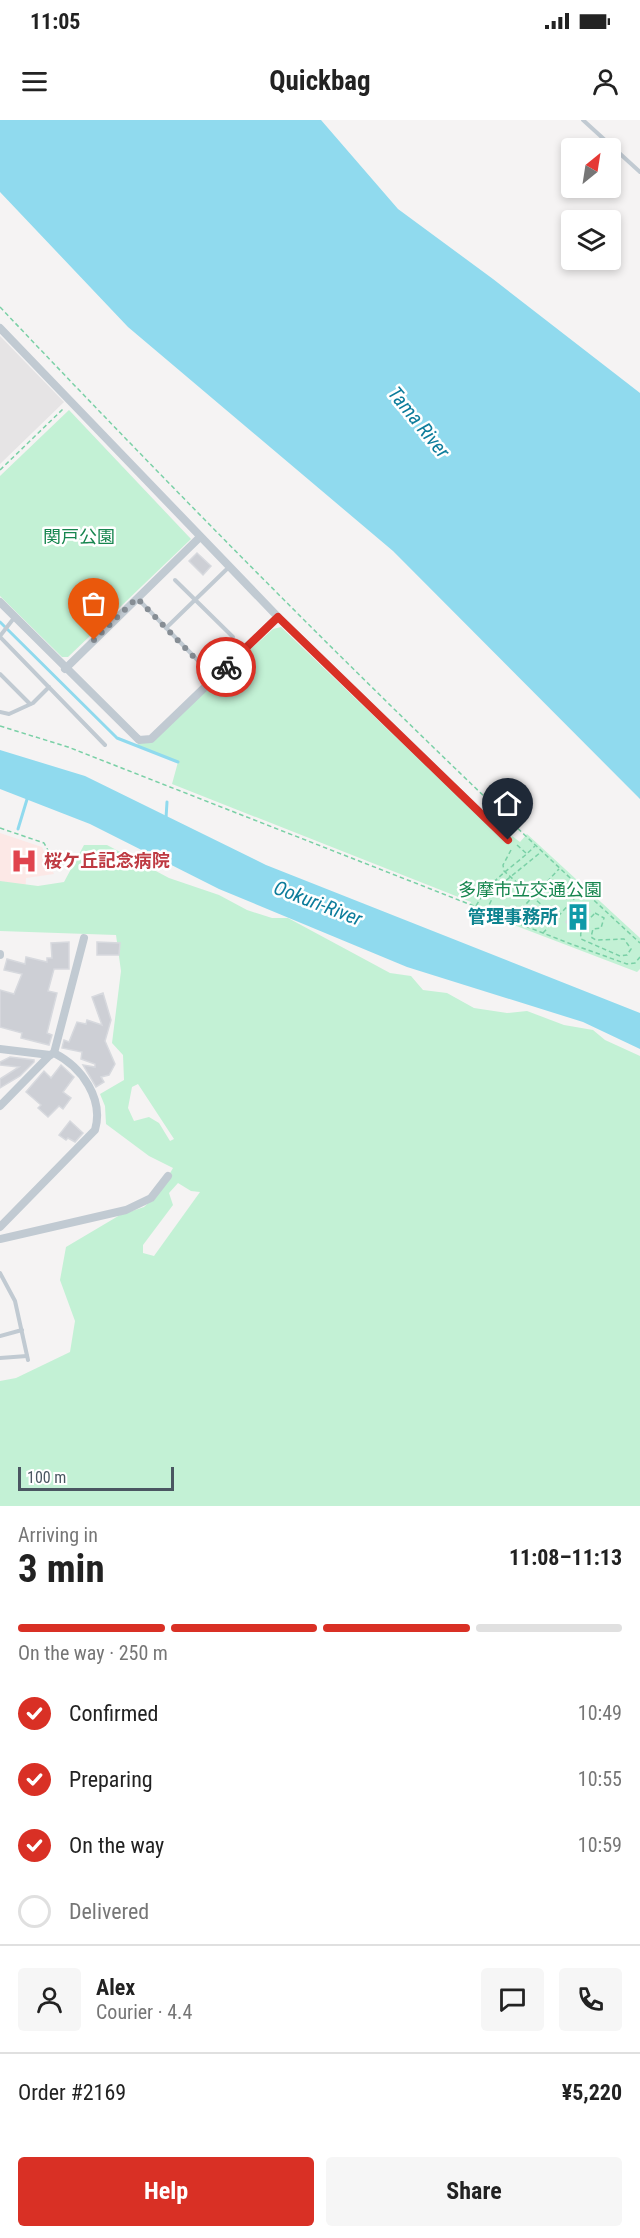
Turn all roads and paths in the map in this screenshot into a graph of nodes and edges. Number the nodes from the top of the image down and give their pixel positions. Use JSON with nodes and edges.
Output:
{"nodes":[{"id":1,"x":583,"y":120,"type":"edge"},
{"id":2,"x":640,"y":172,"type":"edge"},
{"id":3,"x":0,"y":307,"type":"edge"},
{"id":4,"x":0,"y":328,"type":"edge"},
{"id":5,"x":68,"y":400,"type":"junction"},
{"id":6,"x":0,"y":470,"type":"edge"},
{"id":7,"x":200,"y":537,"type":"junction"},
{"id":8,"x":230,"y":567,"type":"junction"},
{"id":9,"x":175,"y":580,"type":"dead end"},
{"id":10,"x":137,"y":598,"type":"junction"},
{"id":11,"x":195,"y":599,"type":"junction"},
{"id":12,"x":0,"y":602,"type":"edge"},
{"id":13,"x":278,"y":617,"type":"junction"},
{"id":14,"x":13,"y":620,"type":"junction"},
{"id":15,"x":166,"y":628,"type":"junction"},
{"id":16,"x":1,"y":636,"type":"edge"},
{"id":17,"x":233,"y":637,"type":"dead end"},
{"id":18,"x":65,"y":669,"type":"junction"},
{"id":19,"x":0,"y":674,"type":"edge"},
{"id":20,"x":214,"y":678,"type":"junction"},
{"id":21,"x":49,"y":687,"type":"junction"},
{"id":22,"x":30,"y":704,"type":"junction"},
{"id":23,"x":0,"y":712,"type":"edge"},
{"id":24,"x":0,"y":726,"type":"edge"},
{"id":25,"x":105,"y":745,"type":"dead end"},
{"id":26,"x":0,"y":828,"type":"edge"},
{"id":27,"x":508,"y":840,"type":"junction"},
{"id":28,"x":535,"y":846,"type":"junction"},
{"id":29,"x":541,"y":851,"type":"junction"},
{"id":30,"x":527,"y":854,"type":"junction"},
{"id":31,"x":54,"y":861,"type":"dead end"},
{"id":32,"x":560,"y":868,"type":"junction"},
{"id":33,"x":504,"y":871,"type":"junction"},
{"id":34,"x":509,"y":877,"type":"junction"},
{"id":35,"x":583,"y":890,"type":"junction"},
{"id":36,"x":533,"y":896,"type":"junction"},
{"id":37,"x":475,"y":907,"type":"junction"},
{"id":38,"x":604,"y":910,"type":"junction"},
{"id":39,"x":486,"y":911,"type":"junction"},
{"id":40,"x":600,"y":914,"type":"junction"},
{"id":41,"x":556,"y":918,"type":"junction"},
{"id":42,"x":511,"y":921,"type":"junction"},
{"id":43,"x":543,"y":933,"type":"junction"},
{"id":44,"x":84,"y":938,"type":"dead end"},
{"id":45,"x":640,"y":943,"type":"edge"},
{"id":46,"x":640,"y":957,"type":"edge"},
{"id":47,"x":0,"y":1049,"type":"edge"},
{"id":48,"x":52,"y":1054,"type":"junction"},
{"id":49,"x":0,"y":1106,"type":"edge"},
{"id":50,"x":168,"y":1176,"type":"dead end"},
{"id":51,"x":0,"y":1227,"type":"edge"},
{"id":52,"x":0,"y":1239,"type":"edge"},
{"id":53,"x":0,"y":1273,"type":"edge"},
{"id":54,"x":22,"y":1330,"type":"junction"},
{"id":55,"x":0,"y":1336,"type":"edge"},
{"id":56,"x":0,"y":1358,"type":"edge"}],
"edges":[{"from":1,"to":2,"type":"lane"},
{"from":3,"to":28,"type":"path"},
{"from":4,"to":5,"type":"street"},
{"from":5,"to":6,"type":"path"},
{"from":5,"to":7,"type":"street"},
{"from":7,"to":8,"type":"street"},
{"from":7,"to":10,"type":"street"},
{"from":8,"to":11,"type":"lane"},
{"from":8,"to":13,"type":"street"},
{"from":9,"to":11,"type":"lane"},
{"from":10,"to":15,"type":"lane"},
{"from":10,"to":18,"type":"street"},
{"from":11,"to":15,"type":"lane"},
{"from":11,"to":17,"type":"lane"},
{"from":12,"to":14,"type":"street"},
{"from":13,"to":20,"type":"street"},
{"from":13,"to":27,"type":"street"},
{"from":14,"to":16,"type":"lane"},
{"from":14,"to":18,"type":"street"},
{"from":15,"to":20,"type":"lane"},
{"from":16,"to":21,"type":"lane"},
{"from":18,"to":20,"type":"street"},
{"from":19,"to":22,"type":"lane"},
{"from":21,"to":22,"type":"lane"},
{"from":21,"to":25,"type":"lane"},
{"from":22,"to":23,"type":"lane"},
{"from":24,"to":37,"type":"path"},
{"from":26,"to":31,"type":"path"},
{"from":27,"to":30,"type":"path"},
{"from":27,"to":33,"type":"path"},
{"from":28,"to":29,"type":"path"},
{"from":28,"to":30,"type":"path"},
{"from":29,"to":32,"type":"path"},
{"from":29,"to":34,"type":"path"},
{"from":30,"to":33,"type":"path"},
{"from":32,"to":35,"type":"path"},
{"from":32,"to":36,"type":"path"},
{"from":33,"to":34,"type":"path"},
{"from":33,"to":37,"type":"path"},
{"from":34,"to":36,"type":"path"},
{"from":34,"to":39,"type":"path"},
{"from":35,"to":38,"type":"path"},
{"from":35,"to":41,"type":"path"},
{"from":36,"to":41,"type":"path"},
{"from":36,"to":42,"type":"path"},
{"from":37,"to":39,"type":"path"},
{"from":38,"to":40,"type":"path"},
{"from":38,"to":45,"type":"path"},
{"from":39,"to":42,"type":"path"},
{"from":40,"to":40,"type":"path"},
{"from":41,"to":43,"type":"path"},
{"from":42,"to":43,"type":"path"},
{"from":43,"to":46,"type":"path"},
{"from":44,"to":48,"type":"street"},
{"from":47,"to":48,"type":"street"},
{"from":48,"to":49,"type":"street"},
{"from":48,"to":51,"type":"street"},
{"from":50,"to":52,"type":"street"},
{"from":53,"to":54,"type":"lane"},
{"from":54,"to":55,"type":"lane"},
{"from":54,"to":56,"type":"lane"}]}
